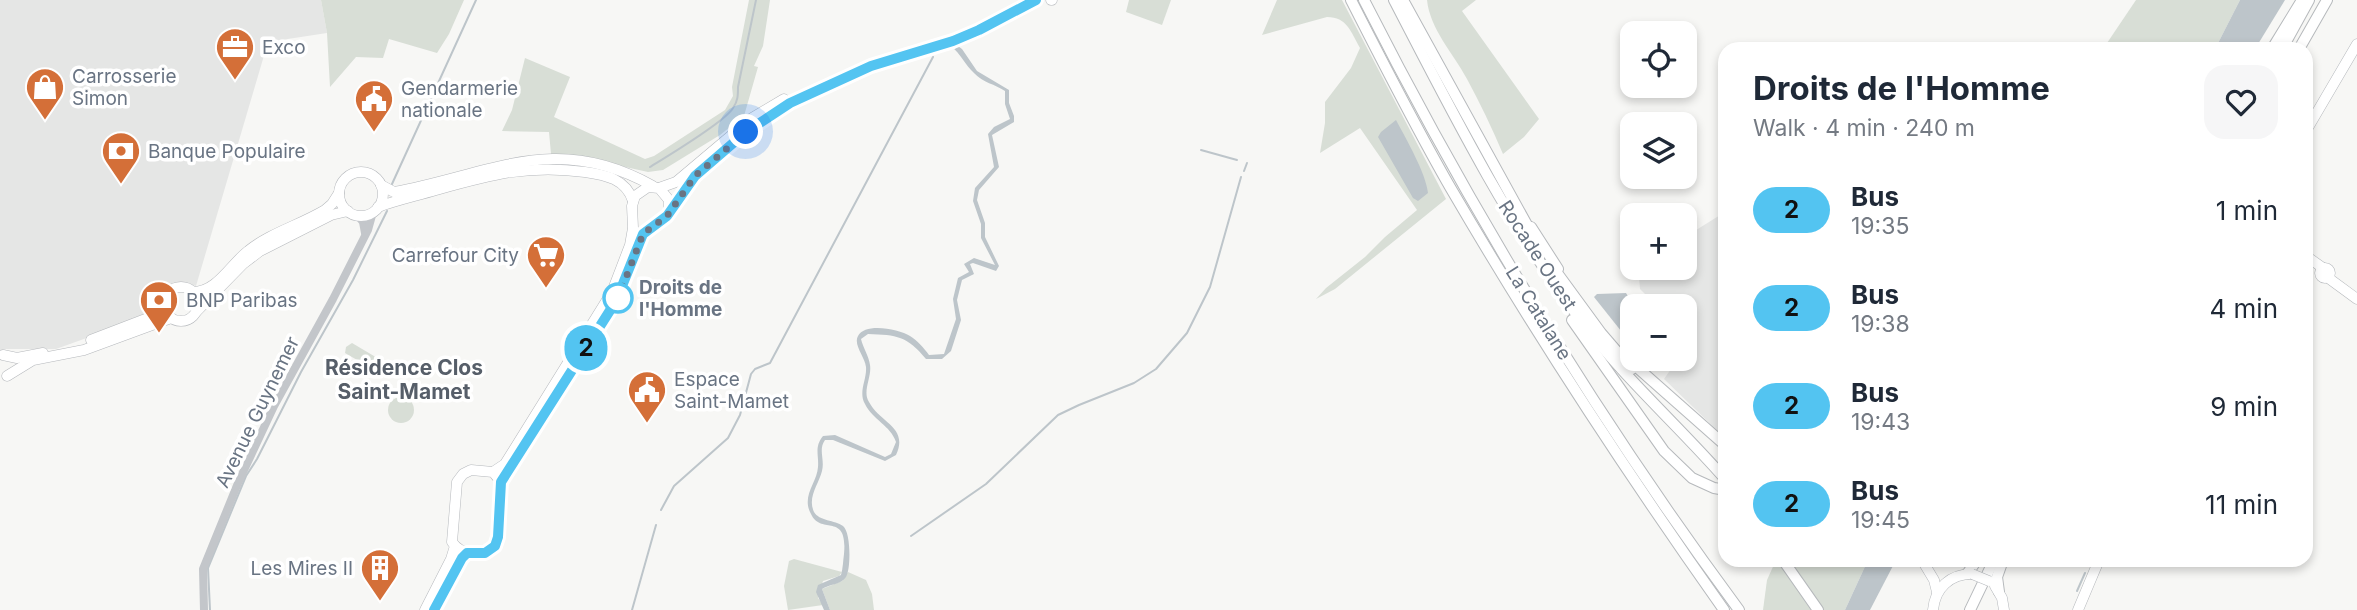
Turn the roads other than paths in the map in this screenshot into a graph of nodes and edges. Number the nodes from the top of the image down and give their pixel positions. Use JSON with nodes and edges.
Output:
{"nodes":[{"id":1,"x":1023,"y":0,"type":"edge"},
{"id":2,"x":1036,"y":0,"type":"edge"},
{"id":3,"x":1351,"y":0,"type":"edge"},
{"id":4,"x":1364,"y":0,"type":"edge"},
{"id":5,"x":1392,"y":0,"type":"edge"},
{"id":6,"x":1403,"y":0,"type":"edge"},
{"id":7,"x":2302,"y":0,"type":"edge"},
{"id":8,"x":2309,"y":0,"type":"edge"},
{"id":9,"x":2320,"y":0,"type":"edge"},
{"id":10,"x":2327,"y":0,"type":"edge"},
{"id":11,"x":2287,"y":41,"type":"edge"},
{"id":12,"x":2303,"y":42,"type":"edge"},
{"id":13,"x":2357,"y":44,"type":"edge"},
{"id":14,"x":2313,"y":119,"type":"edge"},
{"id":15,"x":381,"y":186,"type":"junction"},
{"id":16,"x":656,"y":187,"type":"junction"},
{"id":17,"x":339,"y":193,"type":"junction"},
{"id":18,"x":1512,"y":198,"type":"junction"},
{"id":19,"x":633,"y":206,"type":"junction"},
{"id":20,"x":376,"y":210,"type":"junction"},
{"id":21,"x":669,"y":211,"type":"junction"},
{"id":22,"x":1509,"y":212,"type":"junction"},
{"id":23,"x":353,"y":213,"type":"junction"},
{"id":24,"x":655,"y":223,"type":"junction"},
{"id":25,"x":365,"y":236,"type":"junction"},
{"id":26,"x":2313,"y":263,"type":"edge"},
{"id":27,"x":193,"y":292,"type":"junction"},
{"id":28,"x":2354,"y":297,"type":"edge"},
{"id":29,"x":163,"y":304,"type":"junction"},
{"id":30,"x":197,"y":311,"type":"junction"},
{"id":31,"x":172,"y":318,"type":"junction"},
{"id":32,"x":2,"y":354,"type":"edge"},
{"id":33,"x":4,"y":379,"type":"edge"},
{"id":34,"x":1718,"y":439,"type":"edge"},
{"id":35,"x":1718,"y":463,"type":"edge"},
{"id":36,"x":1718,"y":471,"type":"edge"},
{"id":37,"x":493,"y":472,"type":"junction"},
{"id":38,"x":501,"y":482,"type":"junction"},
{"id":39,"x":1718,"y":489,"type":"edge"},
{"id":40,"x":455,"y":546,"type":"junction"},
{"id":41,"x":467,"y":553,"type":"junction"},
{"id":42,"x":1788,"y":567,"type":"edge"},
{"id":43,"x":1793,"y":567,"type":"edge"},
{"id":44,"x":1929,"y":567,"type":"edge"},
{"id":45,"x":1932,"y":567,"type":"edge"},
{"id":46,"x":1974,"y":567,"type":"edge"},
{"id":47,"x":1984,"y":567,"type":"edge"},
{"id":48,"x":1991,"y":567,"type":"edge"},
{"id":49,"x":2001,"y":567,"type":"edge"},
{"id":50,"x":2096,"y":567,"type":"edge"},
{"id":51,"x":1970,"y":574,"type":"junction"},
{"id":52,"x":1937,"y":576,"type":"junction"},
{"id":53,"x":1955,"y":577,"type":"junction"},
{"id":54,"x":1937,"y":592,"type":"junction"},
{"id":55,"x":1999,"y":592,"type":"junction"},
{"id":56,"x":2082,"y":599,"type":"junction"},
{"id":57,"x":2006,"y":608,"type":"edge"},
{"id":58,"x":204,"y":610,"type":"edge"},
{"id":59,"x":425,"y":610,"type":"edge"},
{"id":60,"x":434,"y":610,"type":"edge"},
{"id":61,"x":1724,"y":610,"type":"edge"},
{"id":62,"x":1739,"y":610,"type":"edge"},
{"id":63,"x":1818,"y":610,"type":"edge"},
{"id":64,"x":1823,"y":610,"type":"edge"},
{"id":65,"x":1933,"y":610,"type":"edge"},
{"id":66,"x":1963,"y":610,"type":"edge"},
{"id":67,"x":1970,"y":610,"type":"edge"},
{"id":68,"x":2071,"y":610,"type":"edge"},
{"id":69,"x":2078,"y":610,"type":"edge"}],
"edges":[{"from":1,"to":16,"type":"main road"},
{"from":2,"to":21,"type":"main road"},
{"from":3,"to":61,"type":"highway","name":"La Catalane"},
{"from":4,"to":62,"type":"highway","name":"La Catalane"},
{"from":5,"to":22,"type":"highway","name":"Rocade Ouest"},
{"from":6,"to":18,"type":"highway","name":"Rocade Ouest"},
{"from":7,"to":11,"type":"highway"},
{"from":8,"to":11,"type":"highway"},
{"from":9,"to":11,"type":"highway"},
{"from":10,"to":12,"type":"highway"},
{"from":13,"to":14,"type":"main road"},
{"from":15,"to":16,"type":"main road"},
{"from":15,"to":17,"type":"main road"},
{"from":15,"to":20,"type":"main road"},
{"from":16,"to":19,"type":"main road"},
{"from":16,"to":21,"type":"main road"},
{"from":17,"to":23,"type":"main road"},
{"from":17,"to":27,"type":"main road"},
{"from":18,"to":34,"type":"highway"},
{"from":18,"to":35,"type":"highway","name":"Rocade Ouest"},
{"from":19,"to":20,"type":"main road"},
{"from":19,"to":24,"type":"main road"},
{"from":19,"to":37,"type":"main road"},
{"from":20,"to":23,"type":"main road"},
{"from":20,"to":25,"type":"street","name":"Avenue Guynemer"},
{"from":21,"to":24,"type":"main road"},
{"from":22,"to":36,"type":"highway","name":"Rocade Ouest"},
{"from":22,"to":39,"type":"highway"},
{"from":23,"to":25,"type":"street"},
{"from":23,"to":30,"type":"main road"},
{"from":24,"to":38,"type":"main road"},
{"from":25,"to":58,"type":"street","name":"Avenue Guynemer"},
{"from":26,"to":28,"type":"main road"},
{"from":27,"to":29,"type":"main road"},
{"from":27,"to":30,"type":"main road"},
{"from":29,"to":31,"type":"main road"},
{"from":29,"to":32,"type":"main road"},
{"from":30,"to":31,"type":"main road"},
{"from":31,"to":33,"type":"main road"},
{"from":32,"to":33,"type":"main road"},
{"from":37,"to":38,"type":"main road"},
{"from":37,"to":40,"type":"main road"},
{"from":38,"to":41,"type":"main road"},
{"from":40,"to":41,"type":"main road"},
{"from":40,"to":59,"type":"main road"},
{"from":41,"to":60,"type":"main road"},
{"from":42,"to":63,"type":"highway"},
{"from":43,"to":64,"type":"highway"},
{"from":44,"to":52,"type":"main road"},
{"from":45,"to":52,"type":"main road"},
{"from":46,"to":51,"type":"highway"},
{"from":47,"to":66,"type":"highway"},
{"from":48,"to":67,"type":"highway"},
{"from":49,"to":55,"type":"highway"},
{"from":50,"to":56,"type":"main road"},
{"from":51,"to":53,"type":"main road"},
{"from":51,"to":55,"type":"main road","bridge":true},
{"from":52,"to":53,"type":"main road"},
{"from":52,"to":54,"type":"main road"},
{"from":53,"to":54,"type":"main road"},
{"from":54,"to":65,"type":"main road"},
{"from":55,"to":57,"type":"main road"},
{"from":56,"to":68,"type":"main road"},
{"from":56,"to":69,"type":"main road"}]}
